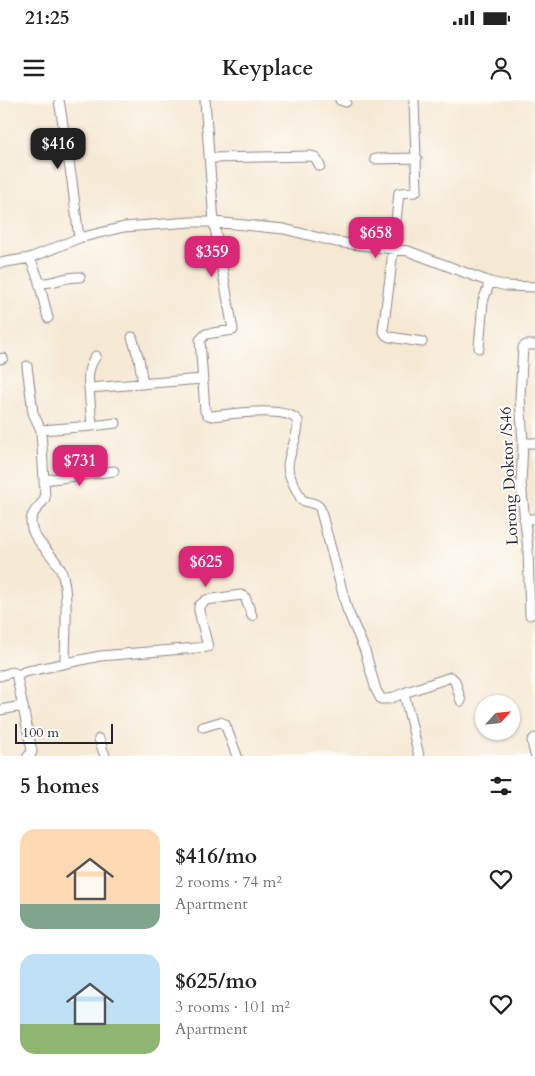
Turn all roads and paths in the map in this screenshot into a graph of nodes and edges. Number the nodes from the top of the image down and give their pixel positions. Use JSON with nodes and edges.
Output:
{"nodes":[{"id":1,"x":61,"y":100,"type":"edge"},
{"id":2,"x":206,"y":100,"type":"edge"},
{"id":3,"x":414,"y":100,"type":"edge"},
{"id":4,"x":209,"y":158,"type":"junction"},
{"id":5,"x":417,"y":158,"type":"junction"},
{"id":6,"x":375,"y":159,"type":"dead end"},
{"id":7,"x":320,"y":166,"type":"dead end"},
{"id":8,"x":214,"y":222,"type":"junction"},
{"id":9,"x":79,"y":238,"type":"junction"},
{"id":10,"x":394,"y":250,"type":"junction"},
{"id":11,"x":30,"y":258,"type":"junction"},
{"id":12,"x":0,"y":263,"type":"edge"},
{"id":13,"x":80,"y":277,"type":"dead end"},
{"id":14,"x":490,"y":282,"type":"junction"},
{"id":15,"x":39,"y":284,"type":"junction"},
{"id":16,"x":535,"y":287,"type":"edge"},
{"id":17,"x":48,"y":318,"type":"dead end"},
{"id":18,"x":132,"y":337,"type":"dead end"},
{"id":19,"x":422,"y":342,"type":"dead end"},
{"id":20,"x":535,"y":345,"type":"edge"},
{"id":21,"x":479,"y":348,"type":"dead end"},
{"id":22,"x":96,"y":356,"type":"dead end"},
{"id":23,"x":27,"y":366,"type":"dead end"},
{"id":24,"x":202,"y":379,"type":"junction"},
{"id":25,"x":142,"y":384,"type":"junction"},
{"id":26,"x":89,"y":388,"type":"junction"},
{"id":27,"x":116,"y":423,"type":"dead end"},
{"id":28,"x":92,"y":426,"type":"junction"},
{"id":29,"x":41,"y":430,"type":"junction"},
{"id":30,"x":523,"y":442,"type":"junction"},
{"id":31,"x":535,"y":443,"type":"edge"},
{"id":32,"x":114,"y":471,"type":"dead end"},
{"id":33,"x":44,"y":480,"type":"junction"},
{"id":34,"x":524,"y":519,"type":"junction"},
{"id":35,"x":535,"y":519,"type":"edge"},
{"id":36,"x":530,"y":615,"type":"dead end"},
{"id":37,"x":252,"y":616,"type":"dead end"},
{"id":38,"x":65,"y":662,"type":"junction"},
{"id":39,"x":19,"y":675,"type":"junction"},
{"id":40,"x":0,"y":676,"type":"edge"},
{"id":41,"x":404,"y":693,"type":"junction"},
{"id":42,"x":462,"y":701,"type":"dead end"},
{"id":43,"x":22,"y":706,"type":"junction"},
{"id":44,"x":0,"y":710,"type":"edge"},
{"id":45,"x":203,"y":727,"type":"dead end"},
{"id":46,"x":535,"y":738,"type":"edge"},
{"id":47,"x":99,"y":739,"type":"dead end"},
{"id":48,"x":535,"y":755,"type":"edge"},
{"id":49,"x":28,"y":756,"type":"edge"},
{"id":50,"x":105,"y":756,"type":"edge"},
{"id":51,"x":237,"y":756,"type":"edge"},
{"id":52,"x":419,"y":756,"type":"edge"}],
"edges":[{"from":1,"to":9,"type":"street"},
{"from":2,"to":4,"type":"street"},
{"from":3,"to":5,"type":"street"},
{"from":4,"to":7,"type":"street"},
{"from":4,"to":8,"type":"street"},
{"from":5,"to":6,"type":"street"},
{"from":5,"to":10,"type":"street"},
{"from":8,"to":9,"type":"street"},
{"from":8,"to":10,"type":"street"},
{"from":8,"to":24,"type":"street"},
{"from":9,"to":11,"type":"street"},
{"from":10,"to":14,"type":"street"},
{"from":10,"to":19,"type":"street"},
{"from":11,"to":12,"type":"street"},
{"from":11,"to":15,"type":"street"},
{"from":13,"to":15,"type":"street"},
{"from":14,"to":16,"type":"street"},
{"from":14,"to":21,"type":"street"},
{"from":15,"to":17,"type":"street"},
{"from":18,"to":25,"type":"street"},
{"from":20,"to":30,"type":"street","name":"Lorong Doktor /S46"},
{"from":22,"to":26,"type":"street"},
{"from":23,"to":29,"type":"street"},
{"from":24,"to":25,"type":"street"},
{"from":24,"to":41,"type":"street"},
{"from":25,"to":26,"type":"street"},
{"from":26,"to":28,"type":"street"},
{"from":27,"to":28,"type":"street"},
{"from":28,"to":29,"type":"street"},
{"from":29,"to":33,"type":"street"},
{"from":30,"to":31,"type":"street"},
{"from":30,"to":34,"type":"street","name":"Lorong Doktor /S46"},
{"from":32,"to":33,"type":"street"},
{"from":33,"to":38,"type":"street"},
{"from":34,"to":35,"type":"street"},
{"from":34,"to":36,"type":"street","name":"Lorong Doktor /S46"},
{"from":37,"to":38,"type":"street"},
{"from":38,"to":39,"type":"street"},
{"from":39,"to":40,"type":"street"},
{"from":39,"to":43,"type":"street"},
{"from":41,"to":42,"type":"street"},
{"from":41,"to":52,"type":"street"},
{"from":43,"to":44,"type":"street"},
{"from":43,"to":49,"type":"street"},
{"from":45,"to":51,"type":"street"},
{"from":46,"to":48,"type":"street"},
{"from":47,"to":50,"type":"street"}]}
